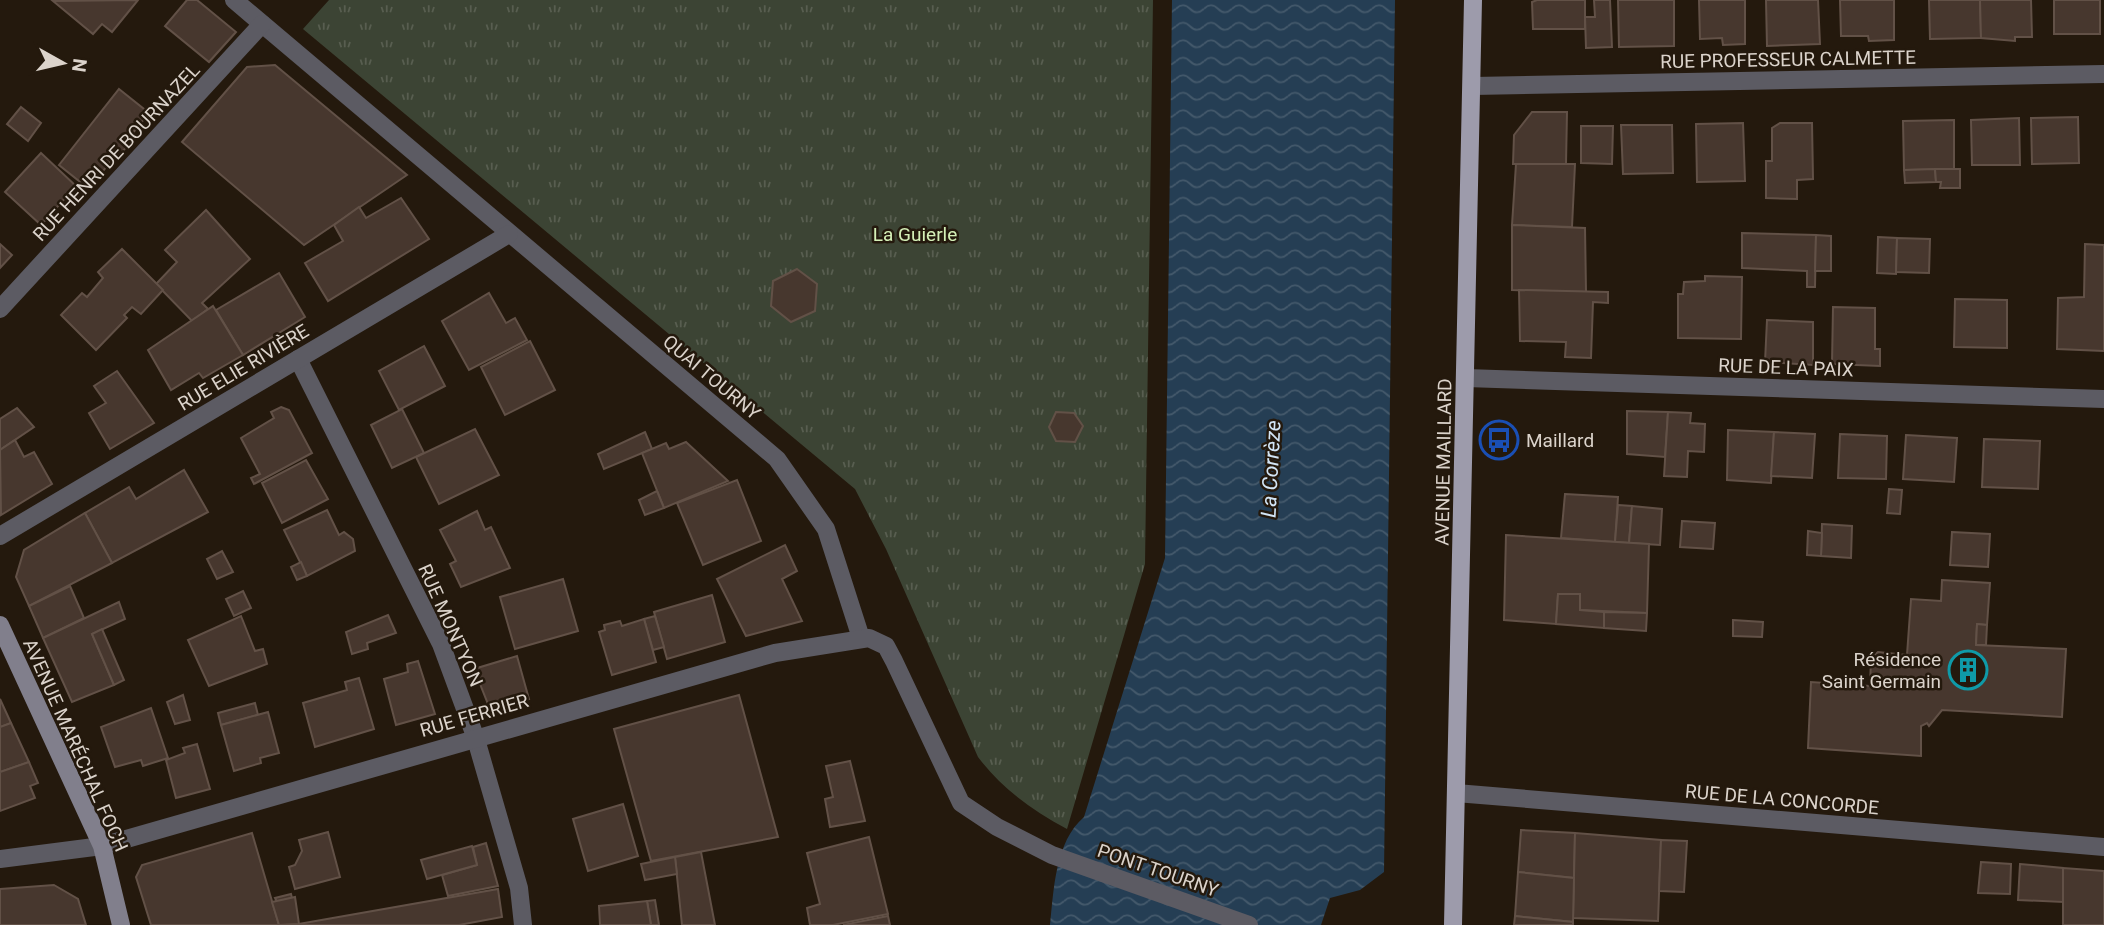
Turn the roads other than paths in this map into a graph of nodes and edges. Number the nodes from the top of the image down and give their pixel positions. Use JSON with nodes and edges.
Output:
{"nodes":[{"id":1,"x":234,"y":0,"type":"edge"},
{"id":2,"x":1473,"y":0,"type":"edge"},
{"id":3,"x":262,"y":24,"type":"junction"},
{"id":4,"x":2104,"y":74,"type":"edge"},
{"id":5,"x":1473,"y":86,"type":"junction"},
{"id":6,"x":509,"y":234,"type":"junction"},
{"id":7,"x":0,"y":309,"type":"edge"},
{"id":8,"x":298,"y":359,"type":"junction"},
{"id":9,"x":1466,"y":378,"type":"junction"},
{"id":10,"x":2104,"y":399,"type":"edge"},
{"id":11,"x":0,"y":536,"type":"edge"},
{"id":12,"x":0,"y":625,"type":"edge"},
{"id":13,"x":861,"y":638,"type":"junction"},
{"id":14,"x":475,"y":736,"type":"junction"},
{"id":15,"x":1456,"y":793,"type":"junction"},
{"id":16,"x":102,"y":846,"type":"junction"},
{"id":17,"x":2104,"y":847,"type":"edge"},
{"id":18,"x":0,"y":859,"type":"edge"},
{"id":19,"x":121,"y":925,"type":"edge"},
{"id":20,"x":523,"y":925,"type":"edge"},
{"id":21,"x":1250,"y":925,"type":"edge"},
{"id":22,"x":1453,"y":925,"type":"edge"}],
"edges":[{"from":1,"to":3,"type":"street","name":"QUAI TOURNY"},
{"from":2,"to":5,"type":"main road","name":"AVENUE MAILLARD"},
{"from":3,"to":6,"type":"street","name":"QUAI TOURNY"},
{"from":3,"to":7,"type":"street","name":"RUE HENRI DE BOURNAZEL"},
{"from":4,"to":5,"type":"street","name":"RUE PROFESSEUR CALMETTE"},
{"from":5,"to":9,"type":"main road","name":"AVENUE MAILLARD"},
{"from":6,"to":8,"type":"street","name":"RUE ELIE RIVIÈRE"},
{"from":6,"to":13,"type":"street","name":"QUAI TOURNY"},
{"from":8,"to":11,"type":"street","name":"RUE ELIE RIVIÈRE"},
{"from":8,"to":14,"type":"street","name":"RUE MONTYON"},
{"from":9,"to":10,"type":"street","name":"RUE DE LA PAIX"},
{"from":9,"to":15,"type":"main road","name":"AVENUE MAILLARD"},
{"from":12,"to":16,"type":"street","name":"AVENUE MARÉCHAL FOCH"},
{"from":13,"to":14,"type":"street","name":"RUE FERRIER"},
{"from":13,"to":21,"type":"street","name":"PONT TOURNY"},
{"from":14,"to":16,"type":"street","name":"RUE FERRIER"},
{"from":14,"to":20,"type":"street","name":"RUE MONTYON"},
{"from":15,"to":17,"type":"street","name":"RUE DE LA CONCORDE"},
{"from":15,"to":22,"type":"main road","name":"AVENUE MAILLARD"},
{"from":16,"to":18,"type":"street","name":"RUE FERRIER"},
{"from":16,"to":19,"type":"street","name":"AVENUE MARÉCHAL FOCH"}]}
